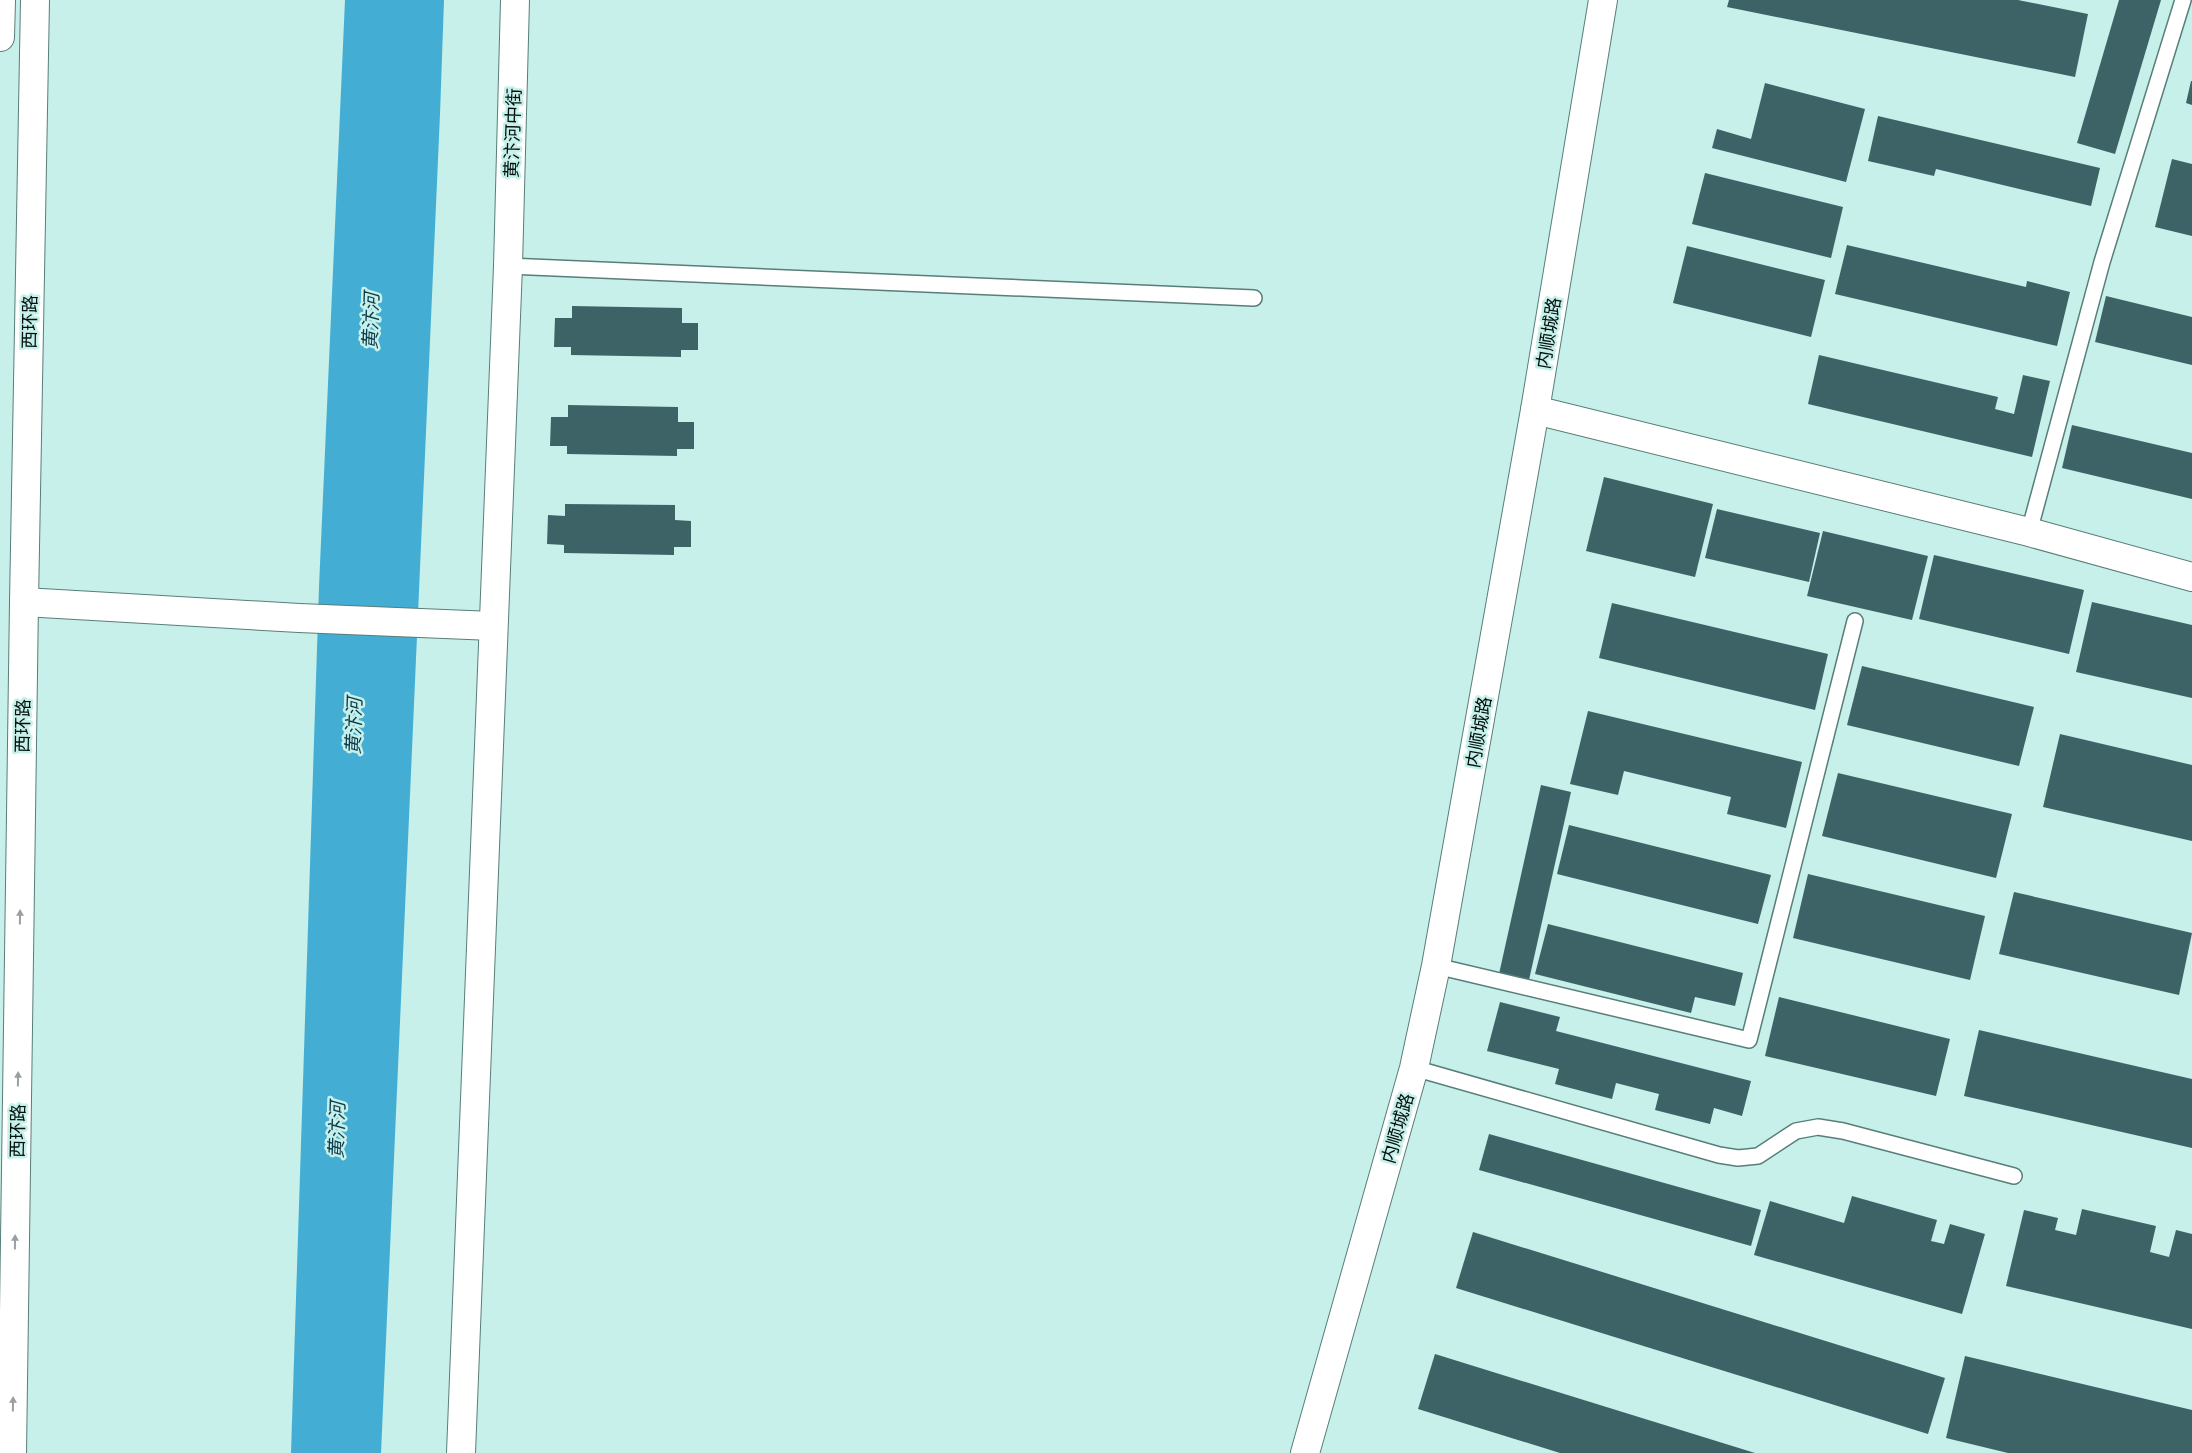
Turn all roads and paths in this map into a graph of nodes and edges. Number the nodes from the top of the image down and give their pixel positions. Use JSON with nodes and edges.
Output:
{"nodes":[{"id":1,"x":1,"y":0,"type":"edge"},
{"id":2,"x":36,"y":0,"type":"edge"},
{"id":3,"x":515,"y":0,"type":"edge"},
{"id":4,"x":1603,"y":0,"type":"edge"},
{"id":5,"x":2183,"y":0,"type":"edge"},
{"id":6,"x":0,"y":37,"type":"edge"},
{"id":7,"x":508,"y":266,"type":"junction"},
{"id":8,"x":1254,"y":298,"type":"dead end"},
{"id":9,"x":1535,"y":410,"type":"junction"},
{"id":10,"x":2029,"y":532,"type":"junction"},
{"id":11,"x":2192,"y":577,"type":"edge"},
{"id":12,"x":24,"y":602,"type":"junction"},
{"id":13,"x":1855,"y":621,"type":"dead end"},
{"id":14,"x":493,"y":626,"type":"junction"},
{"id":15,"x":1436,"y":966,"type":"junction"},
{"id":16,"x":1414,"y":1068,"type":"junction"},
{"id":17,"x":2014,"y":1176,"type":"dead end"},
{"id":18,"x":12,"y":1453,"type":"edge"},
{"id":19,"x":461,"y":1453,"type":"edge"},
{"id":20,"x":1305,"y":1453,"type":"edge"}],
"edges":[{"from":1,"to":6,"type":"street"},
{"from":2,"to":12,"type":"street","name":"西环路"},
{"from":3,"to":7,"type":"street","name":"黄汴河中街"},
{"from":4,"to":9,"type":"street","name":"内顺城路"},
{"from":5,"to":10,"type":"lane"},
{"from":7,"to":8,"type":"lane"},
{"from":7,"to":14,"type":"street","name":"黄汴河中街"},
{"from":9,"to":10,"type":"street"},
{"from":9,"to":15,"type":"street","name":"内顺城路"},
{"from":10,"to":11,"type":"street"},
{"from":12,"to":14,"type":"street"},
{"from":18,"to":12,"type":"street","name":"西环路","one_way":true},
{"from":13,"to":15,"type":"lane"},
{"from":14,"to":19,"type":"street","name":"黄汴河中街"},
{"from":15,"to":16,"type":"street","name":"内顺城路"},
{"from":16,"to":17,"type":"lane"},
{"from":16,"to":20,"type":"street","name":"内顺城路"}]}
